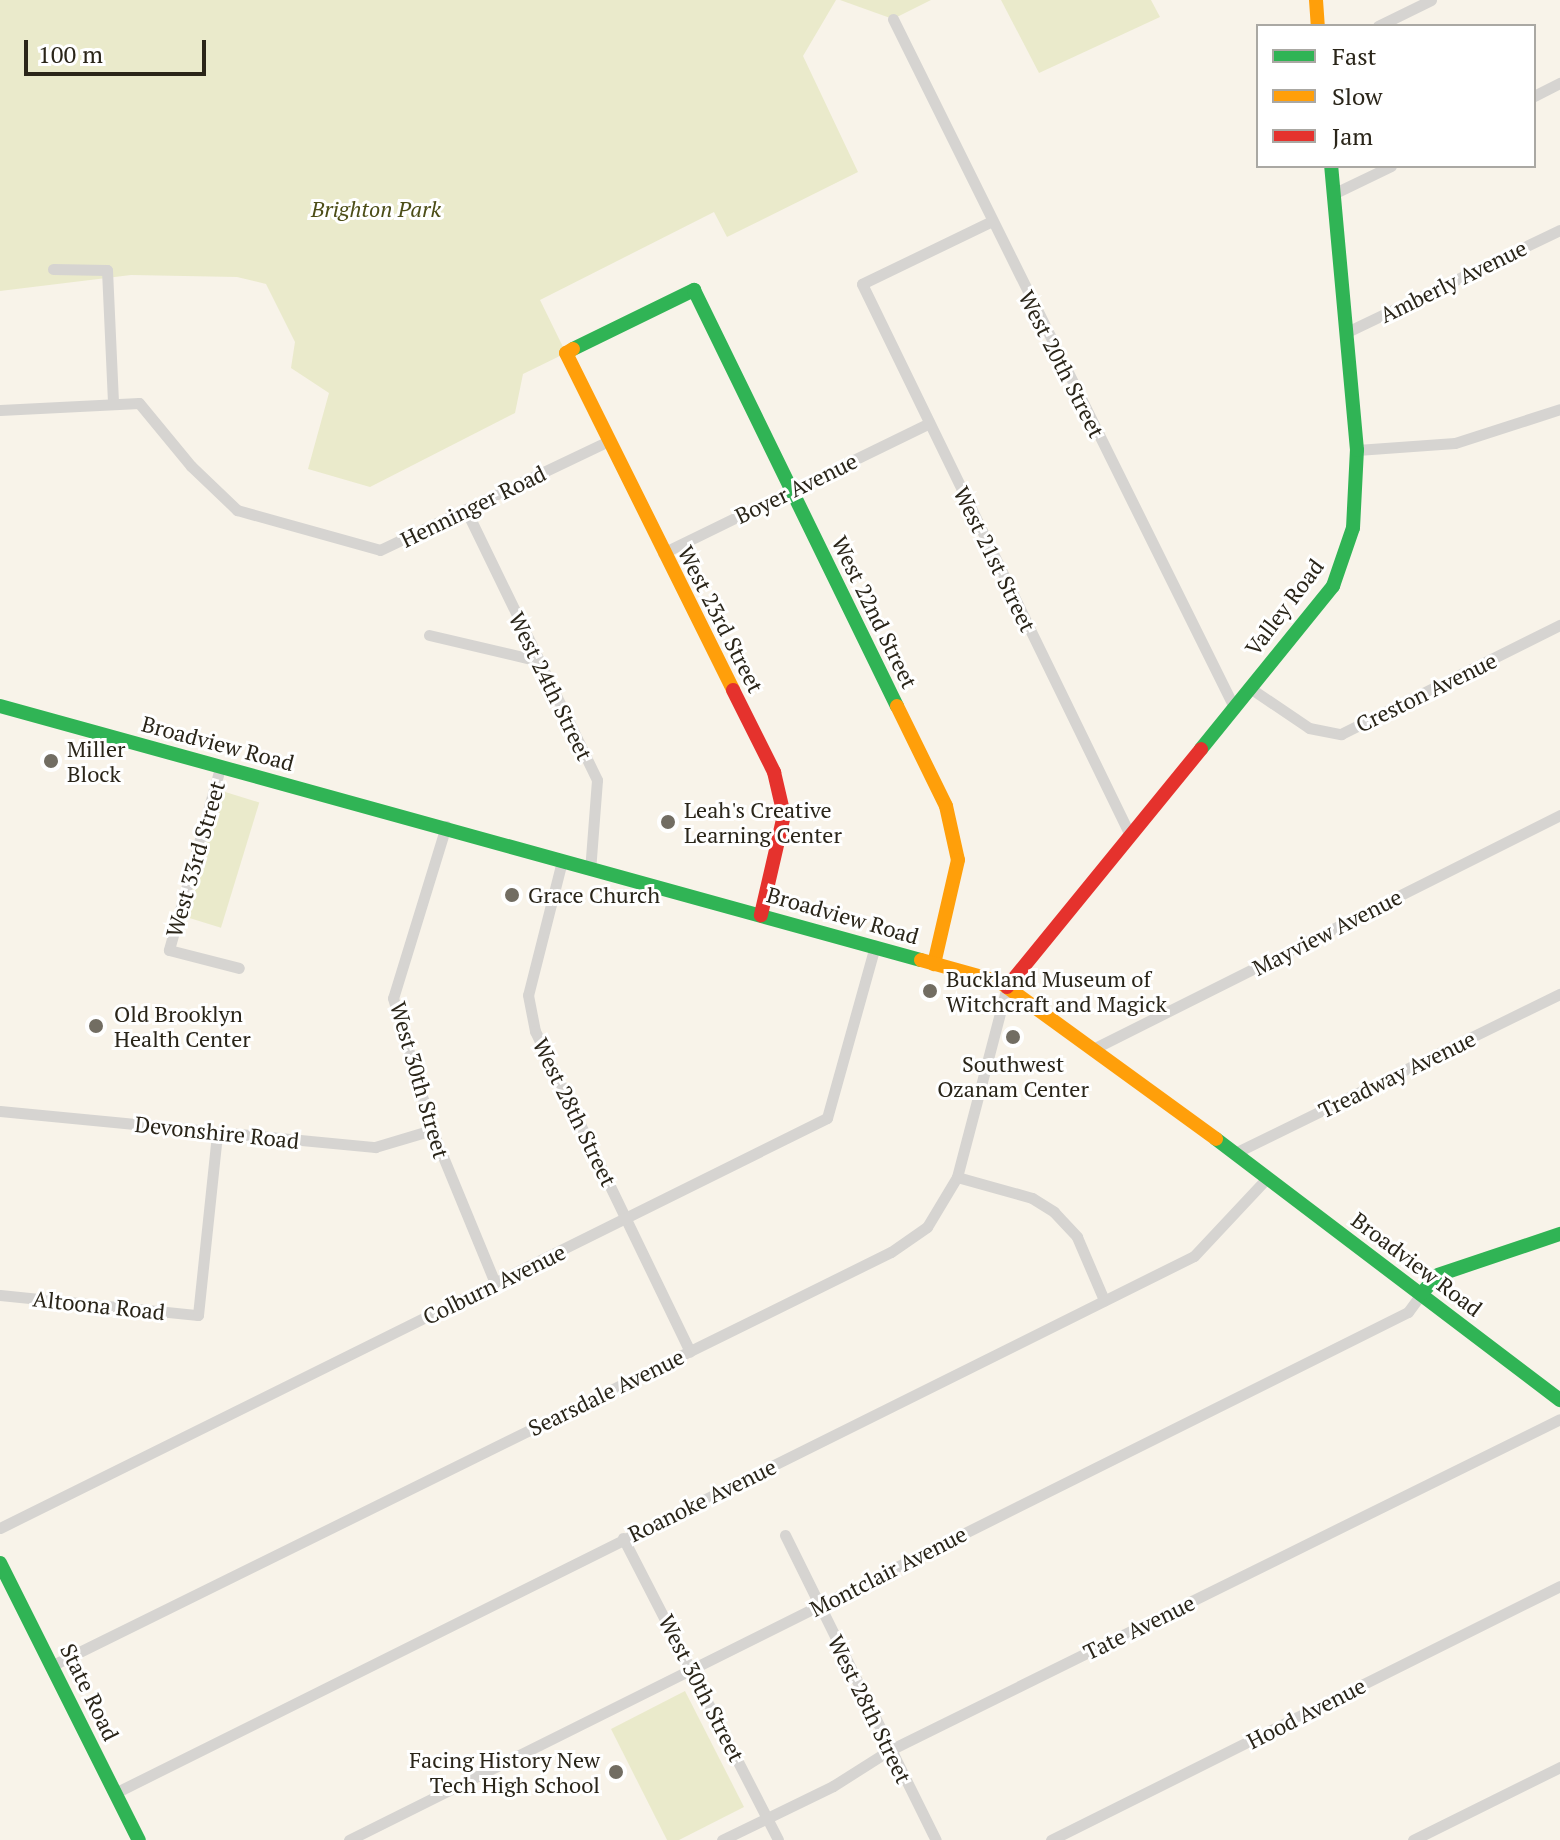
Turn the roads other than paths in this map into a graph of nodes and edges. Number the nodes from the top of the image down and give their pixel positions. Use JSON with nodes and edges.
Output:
{"nodes":[{"id":1,"x":1316,"y":0,"type":"edge"},
{"id":2,"x":1431,"y":0,"type":"edge"},
{"id":3,"x":893,"y":19,"type":"dead end"},
{"id":4,"x":1318,"y":24,"type":"edge"},
{"id":5,"x":1382,"y":24,"type":"edge"},
{"id":6,"x":1560,"y":83,"type":"edge"},
{"id":7,"x":1536,"y":95,"type":"edge"},
{"id":8,"x":1331,"y":168,"type":"edge"},
{"id":9,"x":1387,"y":168,"type":"edge"},
{"id":10,"x":1335,"y":193,"type":"junction"},
{"id":11,"x":990,"y":222,"type":"junction"},
{"id":12,"x":1560,"y":230,"type":"edge"},
{"id":13,"x":53,"y":269,"type":"dead end"},
{"id":14,"x":1347,"y":332,"type":"junction"},
{"id":15,"x":566,"y":353,"type":"joint"},
{"id":16,"x":113,"y":404,"type":"junction"},
{"id":17,"x":1560,"y":409,"type":"edge"},
{"id":18,"x":0,"y":410,"type":"edge"},
{"id":19,"x":929,"y":423,"type":"junction"},
{"id":20,"x":609,"y":441,"type":"junction"},
{"id":21,"x":1357,"y":450,"type":"junction"},
{"id":22,"x":792,"y":490,"type":"junction"},
{"id":23,"x":466,"y":510,"type":"junction"},
{"id":24,"x":663,"y":553,"type":"junction"},
{"id":25,"x":1560,"y":625,"type":"edge"},
{"id":26,"x":429,"y":635,"type":"dead end"},
{"id":27,"x":540,"y":661,"type":"junction"},
{"id":28,"x":1250,"y":688,"type":"junction"},
{"id":29,"x":0,"y":706,"type":"edge"},
{"id":30,"x":1234,"y":707,"type":"junction"},
{"id":31,"x":220,"y":768,"type":"junction"},
{"id":32,"x":1560,"y":815,"type":"edge"},
{"id":33,"x":446,"y":826,"type":"junction"},
{"id":34,"x":1129,"y":833,"type":"junction"},
{"id":35,"x":562,"y":861,"type":"junction"},
{"id":36,"x":590,"y":870,"type":"junction"},
{"id":37,"x":761,"y":915,"type":"junction"},
{"id":38,"x":875,"y":946,"type":"junction"},
{"id":39,"x":934,"y":964,"type":"junction"},
{"id":40,"x":239,"y":968,"type":"dead end"},
{"id":41,"x":1007,"y":987,"type":"junction"},
{"id":42,"x":1560,"y":994,"type":"edge"},
{"id":43,"x":1095,"y":1048,"type":"junction"},
{"id":44,"x":0,"y":1111,"type":"edge"},
{"id":45,"x":432,"y":1130,"type":"junction"},
{"id":46,"x":217,"y":1134,"type":"junction"},
{"id":47,"x":1235,"y":1153,"type":"junction"},
{"id":48,"x":957,"y":1177,"type":"junction"},
{"id":49,"x":1268,"y":1177,"type":"junction"},
{"id":50,"x":627,"y":1219,"type":"junction"},
{"id":51,"x":1560,"y":1234,"type":"edge"},
{"id":52,"x":495,"y":1283,"type":"junction"},
{"id":53,"x":1421,"y":1294,"type":"junction"},
{"id":54,"x":0,"y":1295,"type":"edge"},
{"id":55,"x":1104,"y":1300,"type":"junction"},
{"id":56,"x":690,"y":1351,"type":"junction"},
{"id":57,"x":1560,"y":1400,"type":"edge"},
{"id":58,"x":1560,"y":1419,"type":"edge"},
{"id":59,"x":0,"y":1528,"type":"edge"},
{"id":60,"x":785,"y":1535,"type":"dead end"},
{"id":61,"x":623,"y":1538,"type":"junction"},
{"id":62,"x":0,"y":1563,"type":"edge"},
{"id":63,"x":1560,"y":1586,"type":"edge"},
{"id":64,"x":819,"y":1605,"type":"junction"},
{"id":65,"x":53,"y":1665,"type":"junction"},
{"id":66,"x":695,"y":1669,"type":"junction"},
{"id":67,"x":890,"y":1750,"type":"junction"},
{"id":68,"x":1560,"y":1767,"type":"edge"},
{"id":69,"x":115,"y":1793,"type":"junction"},
{"id":70,"x":767,"y":1818,"type":"junction"},
{"id":71,"x":139,"y":1840,"type":"edge"},
{"id":72,"x":349,"y":1840,"type":"edge"},
{"id":73,"x":722,"y":1840,"type":"edge"},
{"id":74,"x":778,"y":1840,"type":"edge"},
{"id":75,"x":936,"y":1840,"type":"edge"},
{"id":76,"x":1051,"y":1840,"type":"edge"},
{"id":77,"x":1413,"y":1840,"type":"edge"}],
"edges":[{"from":1,"to":4,"type":"street"},
{"from":2,"to":5,"type":"street"},
{"from":3,"to":11,"type":"street","name":"West 20th Street"},
{"from":6,"to":7,"type":"street"},
{"from":8,"to":10,"type":"street","name":"Valley Road"},
{"from":9,"to":10,"type":"street"},
{"from":10,"to":14,"type":"street","name":"Valley Road"},
{"from":11,"to":19,"type":"street","name":"West 21st Street"},
{"from":11,"to":30,"type":"street","name":"West 20th Street"},
{"from":12,"to":14,"type":"street","name":"Amberly Avenue"},
{"from":13,"to":16,"type":"street"},
{"from":14,"to":21,"type":"street","name":"Valley Road"},
{"from":15,"to":20,"type":"street","name":"West 23rd Street"},
{"from":15,"to":22,"type":"street","name":"West 22nd Street"},
{"from":16,"to":18,"type":"street","name":"Henninger Road"},
{"from":16,"to":23,"type":"street","name":"Henninger Road"},
{"from":17,"to":21,"type":"street"},
{"from":19,"to":22,"type":"street","name":"Boyer Avenue"},
{"from":19,"to":34,"type":"street","name":"West 21st Street"},
{"from":20,"to":23,"type":"street","name":"Henninger Road"},
{"from":20,"to":24,"type":"street","name":"West 23rd Street"},
{"from":21,"to":28,"type":"street","name":"Valley Road"},
{"from":22,"to":24,"type":"street","name":"Boyer Avenue"},
{"from":22,"to":39,"type":"street","name":"West 22nd Street"},
{"from":23,"to":27,"type":"street","name":"West 24th Street"},
{"from":24,"to":37,"type":"street","name":"West 23rd Street"},
{"from":25,"to":28,"type":"street","name":"Creston Avenue"},
{"from":26,"to":27,"type":"street"},
{"from":27,"to":36,"type":"street","name":"West 24th Street"},
{"from":28,"to":30,"type":"street","name":"Valley Road"},
{"from":29,"to":31,"type":"street","name":"Broadview Road"},
{"from":30,"to":34,"type":"street","name":"Valley Road"},
{"from":31,"to":33,"type":"street","name":"Broadview Road"},
{"from":31,"to":40,"type":"street","name":"West 33rd Street"},
{"from":32,"to":43,"type":"street","name":"Mayview Avenue"},
{"from":33,"to":35,"type":"street","name":"Broadview Road"},
{"from":33,"to":45,"type":"street","name":"West 30th Street"},
{"from":34,"to":41,"type":"street","name":"Valley Road"},
{"from":35,"to":36,"type":"street","name":"Broadview Road"},
{"from":35,"to":50,"type":"street","name":"West 28th Street"},
{"from":36,"to":37,"type":"street","name":"Broadview Road"},
{"from":37,"to":38,"type":"street","name":"Broadview Road"},
{"from":38,"to":39,"type":"street","name":"Broadview Road"},
{"from":38,"to":50,"type":"street","name":"Colburn Avenue"},
{"from":39,"to":41,"type":"street","name":"Broadview Road"},
{"from":41,"to":43,"type":"street","name":"Broadview Road"},
{"from":41,"to":48,"type":"street","name":"Searsdale Avenue"},
{"from":42,"to":47,"type":"street","name":"Treadway Avenue"},
{"from":43,"to":47,"type":"street","name":"Broadview Road"},
{"from":44,"to":46,"type":"street","name":"Devonshire Road"},
{"from":45,"to":46,"type":"street","name":"Devonshire Road"},
{"from":45,"to":52,"type":"street","name":"West 30th Street"},
{"from":46,"to":54,"type":"street","name":"Altoona Road"},
{"from":47,"to":49,"type":"street","name":"Broadview Road"},
{"from":48,"to":55,"type":"street"},
{"from":48,"to":56,"type":"street","name":"Searsdale Avenue"},
{"from":49,"to":53,"type":"street","name":"Broadview Road"},
{"from":49,"to":55,"type":"street","name":"Roanoke Avenue"},
{"from":50,"to":52,"type":"street","name":"Colburn Avenue"},
{"from":50,"to":56,"type":"street","name":"West 28th Street"},
{"from":51,"to":53,"type":"street"},
{"from":52,"to":59,"type":"street","name":"Colburn Avenue"},
{"from":53,"to":57,"type":"street","name":"Broadview Road"},
{"from":53,"to":64,"type":"street","name":"Montclair Avenue"},
{"from":55,"to":61,"type":"street","name":"Roanoke Avenue"},
{"from":56,"to":65,"type":"street","name":"Searsdale Avenue"},
{"from":58,"to":67,"type":"street","name":"Tate Avenue"},
{"from":60,"to":64,"type":"street","name":"West 28th Street"},
{"from":61,"to":66,"type":"street","name":"West 30th Street"},
{"from":61,"to":69,"type":"street","name":"Roanoke Avenue"},
{"from":62,"to":65,"type":"street","name":"State Road"},
{"from":63,"to":76,"type":"street","name":"Hood Avenue"},
{"from":64,"to":66,"type":"street","name":"Montclair Avenue"},
{"from":64,"to":67,"type":"street","name":"West 28th Street"},
{"from":65,"to":69,"type":"street","name":"State Road"},
{"from":66,"to":70,"type":"street","name":"West 30th Street"},
{"from":66,"to":72,"type":"street","name":"Montclair Avenue"},
{"from":67,"to":70,"type":"street","name":"Tate Avenue"},
{"from":67,"to":75,"type":"street","name":"West 28th Street"},
{"from":68,"to":77,"type":"street"},
{"from":69,"to":71,"type":"street","name":"State Road"},
{"from":70,"to":73,"type":"street","name":"Tate Avenue"},
{"from":70,"to":74,"type":"street","name":"West 30th Street"}]}
